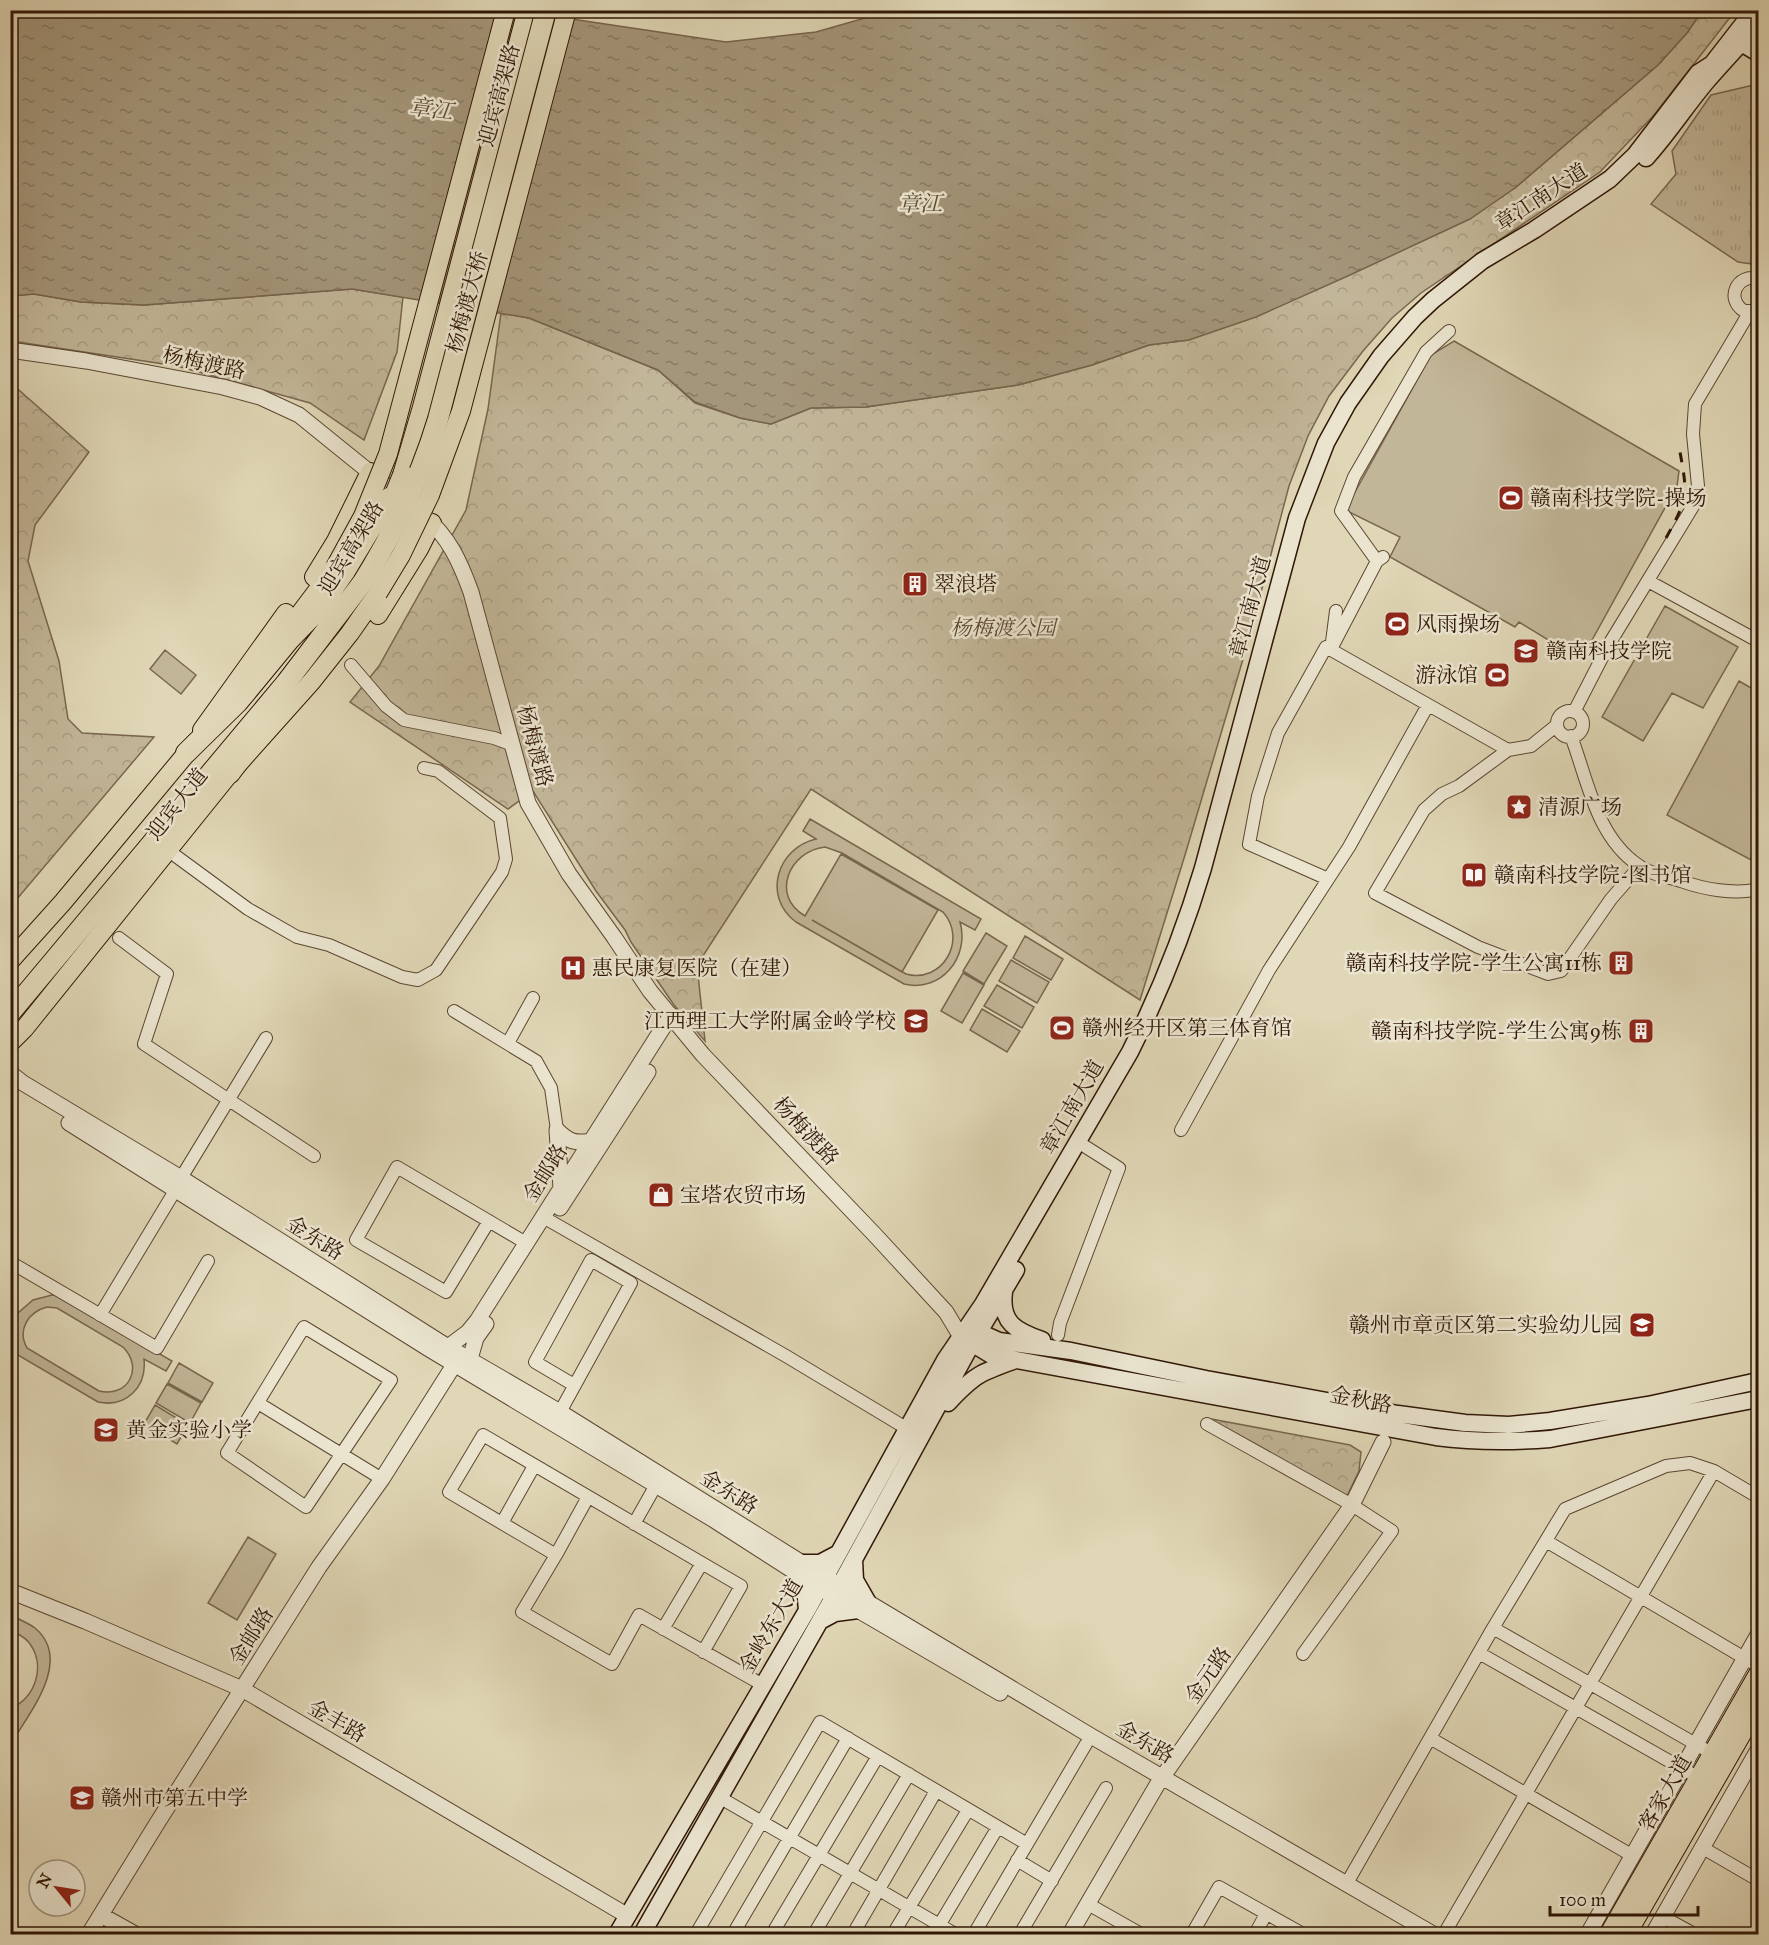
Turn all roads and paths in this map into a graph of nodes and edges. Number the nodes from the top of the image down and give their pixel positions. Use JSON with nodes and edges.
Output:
{"nodes":[{"id":1,"x":506,"y":10,"type":"edge"},
{"id":2,"x":528,"y":10,"type":"edge"},
{"id":3,"x":546,"y":10,"type":"edge"},
{"id":4,"x":567,"y":10,"type":"edge"},
{"id":5,"x":1754,"y":10,"type":"edge"},
{"id":6,"x":1747,"y":33,"type":"edge"},
{"id":7,"x":1758,"y":53,"type":"edge"},
{"id":8,"x":1758,"y":279,"type":"edge"},
{"id":9,"x":1754,"y":312,"type":"edge"},
{"id":10,"x":1449,"y":331,"type":"dead end"},
{"id":11,"x":10,"y":350,"type":"edge"},
{"id":12,"x":370,"y":472,"type":"junction"},
{"id":13,"x":409,"y":480,"type":"junction"},
{"id":14,"x":432,"y":523,"type":"junction"},
{"id":15,"x":357,"y":579,"type":"junction"},
{"id":16,"x":1648,"y":581,"type":"junction"},
{"id":17,"x":1336,"y":611,"type":"dead end"},
{"id":18,"x":1758,"y":641,"type":"edge"},
{"id":19,"x":1331,"y":649,"type":"junction"},
{"id":20,"x":351,"y":665,"type":"dead end"},
{"id":21,"x":281,"y":679,"type":"junction"},
{"id":22,"x":312,"y":681,"type":"junction"},
{"id":23,"x":1428,"y":705,"type":"junction"},
{"id":24,"x":1574,"y":712,"type":"junction"},
{"id":25,"x":1557,"y":725,"type":"junction"},
{"id":26,"x":1571,"y":736,"type":"junction"},
{"id":27,"x":513,"y":745,"type":"junction"},
{"id":28,"x":1508,"y":750,"type":"junction"},
{"id":29,"x":186,"y":753,"type":"junction"},
{"id":30,"x":424,"y":768,"type":"dead end"},
{"id":31,"x":230,"y":773,"type":"junction"},
{"id":32,"x":169,"y":851,"type":"junction"},
{"id":33,"x":1640,"y":867,"type":"junction"},
{"id":34,"x":1328,"y":879,"type":"junction"},
{"id":35,"x":1758,"y":890,"type":"edge"},
{"id":36,"x":119,"y":938,"type":"dead end"},
{"id":37,"x":10,"y":961,"type":"edge"},
{"id":38,"x":10,"y":994,"type":"edge"},
{"id":39,"x":533,"y":998,"type":"dead end"},
{"id":40,"x":454,"y":1011,"type":"dead end"},
{"id":41,"x":10,"y":1013,"type":"edge"},
{"id":42,"x":674,"y":1019,"type":"junction"},
{"id":43,"x":266,"y":1038,"type":"dead end"},
{"id":44,"x":10,"y":1042,"type":"edge"},
{"id":45,"x":508,"y":1043,"type":"junction"},
{"id":46,"x":10,"y":1073,"type":"edge"},
{"id":47,"x":10,"y":1086,"type":"edge"},
{"id":48,"x":228,"y":1100,"type":"junction"},
{"id":49,"x":557,"y":1130,"type":"junction"},
{"id":50,"x":1181,"y":1130,"type":"dead end"},
{"id":51,"x":590,"y":1141,"type":"junction"},
{"id":52,"x":1082,"y":1144,"type":"junction"},
{"id":53,"x":314,"y":1156,"type":"dead end"},
{"id":54,"x":179,"y":1184,"type":"junction"},
{"id":55,"x":561,"y":1188,"type":"junction"},
{"id":56,"x":547,"y":1219,"type":"junction"},
{"id":57,"x":489,"y":1221,"type":"junction"},
{"id":58,"x":526,"y":1243,"type":"junction"},
{"id":59,"x":208,"y":1261,"type":"dead end"},
{"id":60,"x":10,"y":1262,"type":"edge"},
{"id":61,"x":1004,"y":1291,"type":"junction"},
{"id":62,"x":100,"y":1315,"type":"junction"},
{"id":63,"x":970,"y":1335,"type":"junction"},
{"id":64,"x":1058,"y":1335,"type":"dead end"},
{"id":65,"x":448,"y":1347,"type":"junction"},
{"id":66,"x":1071,"y":1351,"type":"junction"},
{"id":67,"x":470,"y":1359,"type":"junction"},
{"id":68,"x":1017,"y":1360,"type":"junction"},
{"id":69,"x":454,"y":1365,"type":"junction"},
{"id":70,"x":1758,"y":1381,"type":"edge"},
{"id":71,"x":574,"y":1386,"type":"junction"},
{"id":72,"x":1758,"y":1399,"type":"edge"},
{"id":73,"x":258,"y":1403,"type":"junction"},
{"id":74,"x":560,"y":1412,"type":"junction"},
{"id":75,"x":931,"y":1421,"type":"junction"},
{"id":76,"x":1207,"y":1424,"type":"dead end"},
{"id":77,"x":906,"y":1428,"type":"junction"},
{"id":78,"x":1383,"y":1442,"type":"dead end"},
{"id":79,"x":342,"y":1454,"type":"junction"},
{"id":80,"x":534,"y":1466,"type":"junction"},
{"id":81,"x":1714,"y":1471,"type":"junction"},
{"id":82,"x":382,"y":1479,"type":"junction"},
{"id":83,"x":656,"y":1485,"type":"junction"},
{"id":84,"x":588,"y":1497,"type":"junction"},
{"id":85,"x":1758,"y":1497,"type":"edge"},
{"id":86,"x":1352,"y":1505,"type":"junction"},
{"id":87,"x":502,"y":1523,"type":"junction"},
{"id":88,"x":634,"y":1524,"type":"junction"},
{"id":89,"x":1546,"y":1540,"type":"junction"},
{"id":90,"x":843,"y":1547,"type":"junction"},
{"id":91,"x":556,"y":1555,"type":"junction"},
{"id":92,"x":854,"y":1560,"type":"junction"},
{"id":93,"x":702,"y":1563,"type":"junction"},
{"id":94,"x":799,"y":1568,"type":"junction"},
{"id":95,"x":830,"y":1586,"type":"junction"},
{"id":96,"x":10,"y":1591,"type":"edge"},
{"id":97,"x":1641,"y":1597,"type":"junction"},
{"id":98,"x":863,"y":1606,"type":"junction"},
{"id":99,"x":814,"y":1615,"type":"junction"},
{"id":100,"x":1493,"y":1628,"type":"junction"},
{"id":101,"x":663,"y":1629,"type":"junction"},
{"id":102,"x":1758,"y":1635,"type":"edge"},
{"id":103,"x":703,"y":1652,"type":"junction"},
{"id":104,"x":1479,"y":1653,"type":"junction"},
{"id":105,"x":1303,"y":1654,"type":"dead end"},
{"id":106,"x":1752,"y":1663,"type":"edge"},
{"id":107,"x":1758,"y":1674,"type":"edge"},
{"id":108,"x":1591,"y":1684,"type":"junction"},
{"id":109,"x":763,"y":1685,"type":"junction"},
{"id":110,"x":242,"y":1689,"type":"junction"},
{"id":111,"x":1758,"y":1706,"type":"edge"},
{"id":112,"x":1577,"y":1708,"type":"junction"},
{"id":113,"x":848,"y":1738,"type":"junction"},
{"id":114,"x":1430,"y":1738,"type":"junction"},
{"id":115,"x":1086,"y":1744,"type":"junction"},
{"id":116,"x":1697,"y":1744,"type":"junction"},
{"id":117,"x":1758,"y":1750,"type":"edge"},
{"id":118,"x":1713,"y":1754,"type":"junction"},
{"id":119,"x":878,"y":1756,"type":"junction"},
{"id":120,"x":1683,"y":1769,"type":"junction"},
{"id":121,"x":909,"y":1774,"type":"junction"},
{"id":122,"x":1700,"y":1778,"type":"junction"},
{"id":123,"x":1160,"y":1781,"type":"junction"},
{"id":124,"x":1106,"y":1788,"type":"dead end"},
{"id":125,"x":936,"y":1791,"type":"junction"},
{"id":126,"x":1526,"y":1794,"type":"junction"},
{"id":127,"x":719,"y":1797,"type":"junction"},
{"id":128,"x":968,"y":1809,"type":"junction"},
{"id":129,"x":761,"y":1822,"type":"junction"},
{"id":130,"x":998,"y":1827,"type":"junction"},
{"id":131,"x":790,"y":1839,"type":"junction"},
{"id":132,"x":1027,"y":1844,"type":"junction"},
{"id":133,"x":1703,"y":1848,"type":"junction"},
{"id":134,"x":820,"y":1856,"type":"junction"},
{"id":135,"x":1633,"y":1856,"type":"junction"},
{"id":136,"x":1017,"y":1860,"type":"junction"},
{"id":137,"x":850,"y":1874,"type":"junction"},
{"id":138,"x":1758,"y":1880,"type":"edge"},
{"id":139,"x":1052,"y":1881,"type":"junction"},
{"id":140,"x":1347,"y":1883,"type":"junction"},
{"id":141,"x":880,"y":1891,"type":"junction"},
{"id":142,"x":1088,"y":1904,"type":"junction"},
{"id":143,"x":909,"y":1908,"type":"junction"},
{"id":144,"x":1266,"y":1914,"type":"junction"},
{"id":145,"x":101,"y":1915,"type":"junction"},
{"id":146,"x":628,"y":1916,"type":"junction"},
{"id":147,"x":1663,"y":1917,"type":"junction"},
{"id":148,"x":937,"y":1930,"type":"edge"},
{"id":149,"x":646,"y":1933,"type":"edge"},
{"id":150,"x":89,"y":1935,"type":"edge"},
{"id":151,"x":135,"y":1935,"type":"edge"},
{"id":152,"x":617,"y":1935,"type":"edge"},
{"id":153,"x":696,"y":1935,"type":"edge"},
{"id":154,"x":733,"y":1935,"type":"edge"},
{"id":155,"x":772,"y":1935,"type":"edge"},
{"id":156,"x":814,"y":1935,"type":"edge"},
{"id":157,"x":854,"y":1935,"type":"edge"},
{"id":158,"x":893,"y":1935,"type":"edge"},
{"id":159,"x":955,"y":1935,"type":"edge"},
{"id":160,"x":974,"y":1935,"type":"edge"},
{"id":161,"x":1020,"y":1935,"type":"edge"},
{"id":162,"x":1070,"y":1935,"type":"edge"},
{"id":163,"x":1141,"y":1935,"type":"edge"},
{"id":164,"x":1192,"y":1935,"type":"edge"},
{"id":165,"x":1255,"y":1935,"type":"edge"},
{"id":166,"x":1303,"y":1935,"type":"edge"},
{"id":167,"x":1416,"y":1935,"type":"edge"},
{"id":168,"x":1433,"y":1935,"type":"edge"},
{"id":169,"x":1444,"y":1935,"type":"edge"},
{"id":170,"x":1588,"y":1935,"type":"edge"},
{"id":171,"x":1609,"y":1935,"type":"edge"},
{"id":172,"x":1626,"y":1935,"type":"edge"},
{"id":173,"x":1653,"y":1935,"type":"edge"},
{"id":174,"x":1694,"y":1935,"type":"edge"}],
"edges":[{"from":1,"to":15,"type":"main road","name":"杨梅渡大桥","bridge":true},
{"from":2,"to":13,"type":"highway","name":"迎宾高架路"},
{"from":3,"to":13,"type":"highway","name":"迎宾高架路","bridge":true},
{"from":4,"to":15,"type":"main road","name":"杨梅渡大桥","bridge":true},
{"from":5,"to":6,"type":"main road","name":"章江南大道"},
{"from":6,"to":7,"type":"main road"},
{"from":6,"to":52,"type":"main road","name":"章江南大道"},
{"from":8,"to":9,"type":"street"},
{"from":9,"to":16,"type":"street"},
{"from":10,"to":19,"type":"street"},
{"from":11,"to":12,"type":"street","name":"杨梅渡路"},
{"from":12,"to":14,"type":"street","name":"杨梅渡路"},
{"from":12,"to":29,"type":"main road","name":"迎宾大道"},
{"from":13,"to":15,"type":"highway","bridge":true},
{"from":13,"to":15,"type":"highway","bridge":true},
{"from":14,"to":22,"type":"main road"},
{"from":14,"to":27,"type":"street","name":"杨梅渡路"},
{"from":15,"to":21,"type":"highway","name":"迎宾高架路"},
{"from":15,"to":22,"type":"main road","name":"迎宾大道"},
{"from":15,"to":29,"type":"highway"},
{"from":15,"to":31,"type":"highway"},
{"from":16,"to":18,"type":"street"},
{"from":16,"to":24,"type":"street"},
{"from":17,"to":19,"type":"street"},
{"from":19,"to":23,"type":"street"},
{"from":19,"to":34,"type":"street"},
{"from":20,"to":27,"type":"street"},
{"from":21,"to":38,"type":"highway","name":"迎宾高架路"},
{"from":21,"to":41,"type":"highway","name":"迎宾高架路"},
{"from":22,"to":31,"type":"main road","name":"迎宾大道"},
{"from":23,"to":28,"type":"street"},
{"from":23,"to":34,"type":"street"},
{"from":24,"to":25,"type":"street"},
{"from":24,"to":26,"type":"street"},
{"from":25,"to":26,"type":"street"},
{"from":25,"to":28,"type":"street"},
{"from":26,"to":33,"type":"street"},
{"from":27,"to":42,"type":"street","name":"杨梅渡路"},
{"from":28,"to":33,"type":"street"},
{"from":29,"to":37,"type":"main road","name":"迎宾大道"},
{"from":30,"to":32,"type":"street"},
{"from":31,"to":32,"type":"main road","name":"迎宾大道"},
{"from":32,"to":44,"type":"main road","name":"迎宾大道"},
{"from":33,"to":35,"type":"street"},
{"from":34,"to":50,"type":"street"},
{"from":36,"to":48,"type":"street"},
{"from":39,"to":45,"type":"street"},
{"from":40,"to":45,"type":"street"},
{"from":42,"to":51,"type":"street","name":"金邮路"},
{"from":42,"to":56,"type":"street","name":"金邮路"},
{"from":42,"to":63,"type":"street","name":"杨梅渡路"},
{"from":43,"to":48,"type":"street"},
{"from":45,"to":49,"type":"street"},
{"from":46,"to":54,"type":"street","name":"金东路"},
{"from":47,"to":54,"type":"street","name":"金东路"},
{"from":48,"to":53,"type":"street"},
{"from":48,"to":54,"type":"street"},
{"from":49,"to":51,"type":"street"},
{"from":49,"to":55,"type":"street"},
{"from":51,"to":55,"type":"street","name":"金邮路"},
{"from":52,"to":61,"type":"main road","name":"章江南大道"},
{"from":52,"to":63,"type":"main road","name":"章江南大道"},
{"from":52,"to":64,"type":"street"},
{"from":54,"to":62,"type":"street"},
{"from":54,"to":65,"type":"street","name":"金东路"},
{"from":54,"to":69,"type":"street","name":"金东路"},
{"from":55,"to":56,"type":"street","name":"金邮路"},
{"from":56,"to":58,"type":"street","name":"金邮路"},
{"from":56,"to":67,"type":"street","name":"金邮路"},
{"from":56,"to":77,"type":"street"},
{"from":57,"to":57,"type":"street"},
{"from":57,"to":58,"type":"street"},
{"from":58,"to":65,"type":"street","name":"金邮路"},
{"from":59,"to":62,"type":"street"},
{"from":60,"to":62,"type":"street"},
{"from":61,"to":63,"type":"main road","name":"章江南大道"},
{"from":61,"to":66,"type":"main road"},
{"from":63,"to":66,"type":"main road","name":"金秋路"},
{"from":63,"to":68,"type":"main road","name":"金秋路"},
{"from":63,"to":75,"type":"main road","name":"金岭东大道"},
{"from":63,"to":77,"type":"main road","name":"金岭东大道"},
{"from":65,"to":67,"type":"street","name":"金东路"},
{"from":66,"to":70,"type":"main road","name":"金秋路"},
{"from":67,"to":74,"type":"street","name":"金东路"},
{"from":68,"to":72,"type":"main road","name":"金秋路"},
{"from":68,"to":75,"type":"main road"},
{"from":69,"to":82,"type":"street","name":"金邮路"},
{"from":69,"to":83,"type":"street","name":"金东路"},
{"from":71,"to":71,"type":"street"},
{"from":71,"to":74,"type":"street"},
{"from":73,"to":79,"type":"street"},
{"from":73,"to":79,"type":"street"},
{"from":73,"to":79,"type":"street"},
{"from":74,"to":94,"type":"street","name":"金东路"},
{"from":75,"to":92,"type":"main road","name":"金岭东大道"},
{"from":76,"to":86,"type":"street"},
{"from":77,"to":90,"type":"main road","name":"金岭东大道"},
{"from":78,"to":86,"type":"street","name":"金元路"},
{"from":79,"to":82,"type":"street"},
{"from":80,"to":84,"type":"street"},
{"from":80,"to":87,"type":"street"},
{"from":80,"to":87,"type":"street"},
{"from":81,"to":85,"type":"street"},
{"from":81,"to":89,"type":"street"},
{"from":81,"to":97,"type":"street"},
{"from":82,"to":110,"type":"street","name":"金邮路"},
{"from":83,"to":88,"type":"street"},
{"from":83,"to":94,"type":"street","name":"金东路"},
{"from":84,"to":88,"type":"street"},
{"from":84,"to":91,"type":"street"},
{"from":86,"to":105,"type":"street"},
{"from":86,"to":123,"type":"street","name":"金元路"},
{"from":87,"to":91,"type":"street"},
{"from":88,"to":93,"type":"street"},
{"from":89,"to":97,"type":"street"},
{"from":89,"to":100,"type":"street"},
{"from":90,"to":94,"type":"main road"},
{"from":90,"to":95,"type":"main road","name":"金岭东大道"},
{"from":91,"to":101,"type":"street"},
{"from":92,"to":95,"type":"main road","name":"金岭东大道"},
{"from":92,"to":98,"type":"main road"},
{"from":93,"to":101,"type":"street"},
{"from":93,"to":103,"type":"street"},
{"from":94,"to":95,"type":"street","name":"金东路"},
{"from":94,"to":99,"type":"main road"},
{"from":95,"to":98,"type":"street","name":"金东路"},
{"from":95,"to":99,"type":"main road","name":"金岭东大道"},
{"from":96,"to":110,"type":"street","name":"金丰路"},
{"from":97,"to":106,"type":"street"},
{"from":97,"to":108,"type":"street"},
{"from":98,"to":99,"type":"main road"},
{"from":98,"to":115,"type":"street","name":"金东路"},
{"from":98,"to":123,"type":"street","name":"金东路"},
{"from":99,"to":109,"type":"main road","name":"金岭东大道"},
{"from":99,"to":127,"type":"main road","name":"金岭东大道"},
{"from":100,"to":104,"type":"street"},
{"from":100,"to":108,"type":"street"},
{"from":101,"to":103,"type":"street"},
{"from":102,"to":106,"type":"street"},
{"from":103,"to":109,"type":"street"},
{"from":104,"to":112,"type":"street"},
{"from":104,"to":114,"type":"street"},
{"from":106,"to":116,"type":"street"},
{"from":107,"to":118,"type":"main road","name":"客家大道"},
{"from":108,"to":112,"type":"street"},
{"from":108,"to":116,"type":"street"},
{"from":109,"to":146,"type":"main road","name":"金岭东大道"},
{"from":110,"to":145,"type":"street","name":"金邮路"},
{"from":110,"to":146,"type":"street","name":"金丰路"},
{"from":111,"to":172,"type":"main road","name":"客家大道"},
{"from":112,"to":120,"type":"street"},
{"from":112,"to":126,"type":"street"},
{"from":113,"to":119,"type":"street"},
{"from":113,"to":129,"type":"street"},
{"from":113,"to":131,"type":"street"},
{"from":114,"to":126,"type":"street"},
{"from":114,"to":140,"type":"street"},
{"from":115,"to":123,"type":"street","name":"金东路"},
{"from":115,"to":132,"type":"street"},
{"from":116,"to":118,"type":"street"},
{"from":116,"to":120,"type":"street"},
{"from":117,"to":133,"type":"street"},
{"from":118,"to":122,"type":"main road","name":"客家大道"},
{"from":119,"to":121,"type":"street"},
{"from":119,"to":134,"type":"street"},
{"from":120,"to":122,"type":"street"},
{"from":120,"to":135,"type":"street"},
{"from":121,"to":125,"type":"street"},
{"from":121,"to":137,"type":"street"},
{"from":122,"to":171,"type":"main road","name":"客家大道"},
{"from":123,"to":140,"type":"street","name":"金东路"},
{"from":123,"to":142,"type":"street","name":"金元路"},
{"from":123,"to":167,"type":"street","name":"金东路"},
{"from":124,"to":139,"type":"street"},
{"from":125,"to":128,"type":"street"},
{"from":125,"to":141,"type":"street"},
{"from":126,"to":135,"type":"street"},
{"from":126,"to":169,"type":"street"},
{"from":127,"to":129,"type":"street"},
{"from":127,"to":149,"type":"main road","name":"金岭东大道"},
{"from":128,"to":130,"type":"street"},
{"from":128,"to":143,"type":"street"},
{"from":129,"to":131,"type":"street"},
{"from":129,"to":153,"type":"street"},
{"from":130,"to":132,"type":"street"},
{"from":130,"to":148,"type":"street"},
{"from":131,"to":134,"type":"street"},
{"from":131,"to":154,"type":"street"},
{"from":132,"to":136,"type":"street"},
{"from":133,"to":138,"type":"street"},
{"from":133,"to":147,"type":"street"},
{"from":134,"to":137,"type":"street"},
{"from":134,"to":155,"type":"street"},
{"from":135,"to":170,"type":"street"},
{"from":136,"to":139,"type":"street"},
{"from":136,"to":160,"type":"street"},
{"from":137,"to":141,"type":"street"},
{"from":137,"to":156,"type":"street"},
{"from":139,"to":161,"type":"street"},
{"from":140,"to":168,"type":"street","name":"金东路"},
{"from":141,"to":143,"type":"street"},
{"from":141,"to":157,"type":"street"},
{"from":142,"to":162,"type":"street","name":"金元路"},
{"from":142,"to":163,"type":"street"},
{"from":143,"to":148,"type":"street"},
{"from":143,"to":158,"type":"street"},
{"from":144,"to":164,"type":"street"},
{"from":144,"to":165,"type":"street"},
{"from":144,"to":166,"type":"street"},
{"from":145,"to":150,"type":"street","name":"金邮路"},
{"from":145,"to":151,"type":"street"},
{"from":146,"to":152,"type":"main road","name":"金岭东大道"},
{"from":147,"to":173,"type":"street"},
{"from":147,"to":174,"type":"street"},
{"from":148,"to":159,"type":"street"}]}
